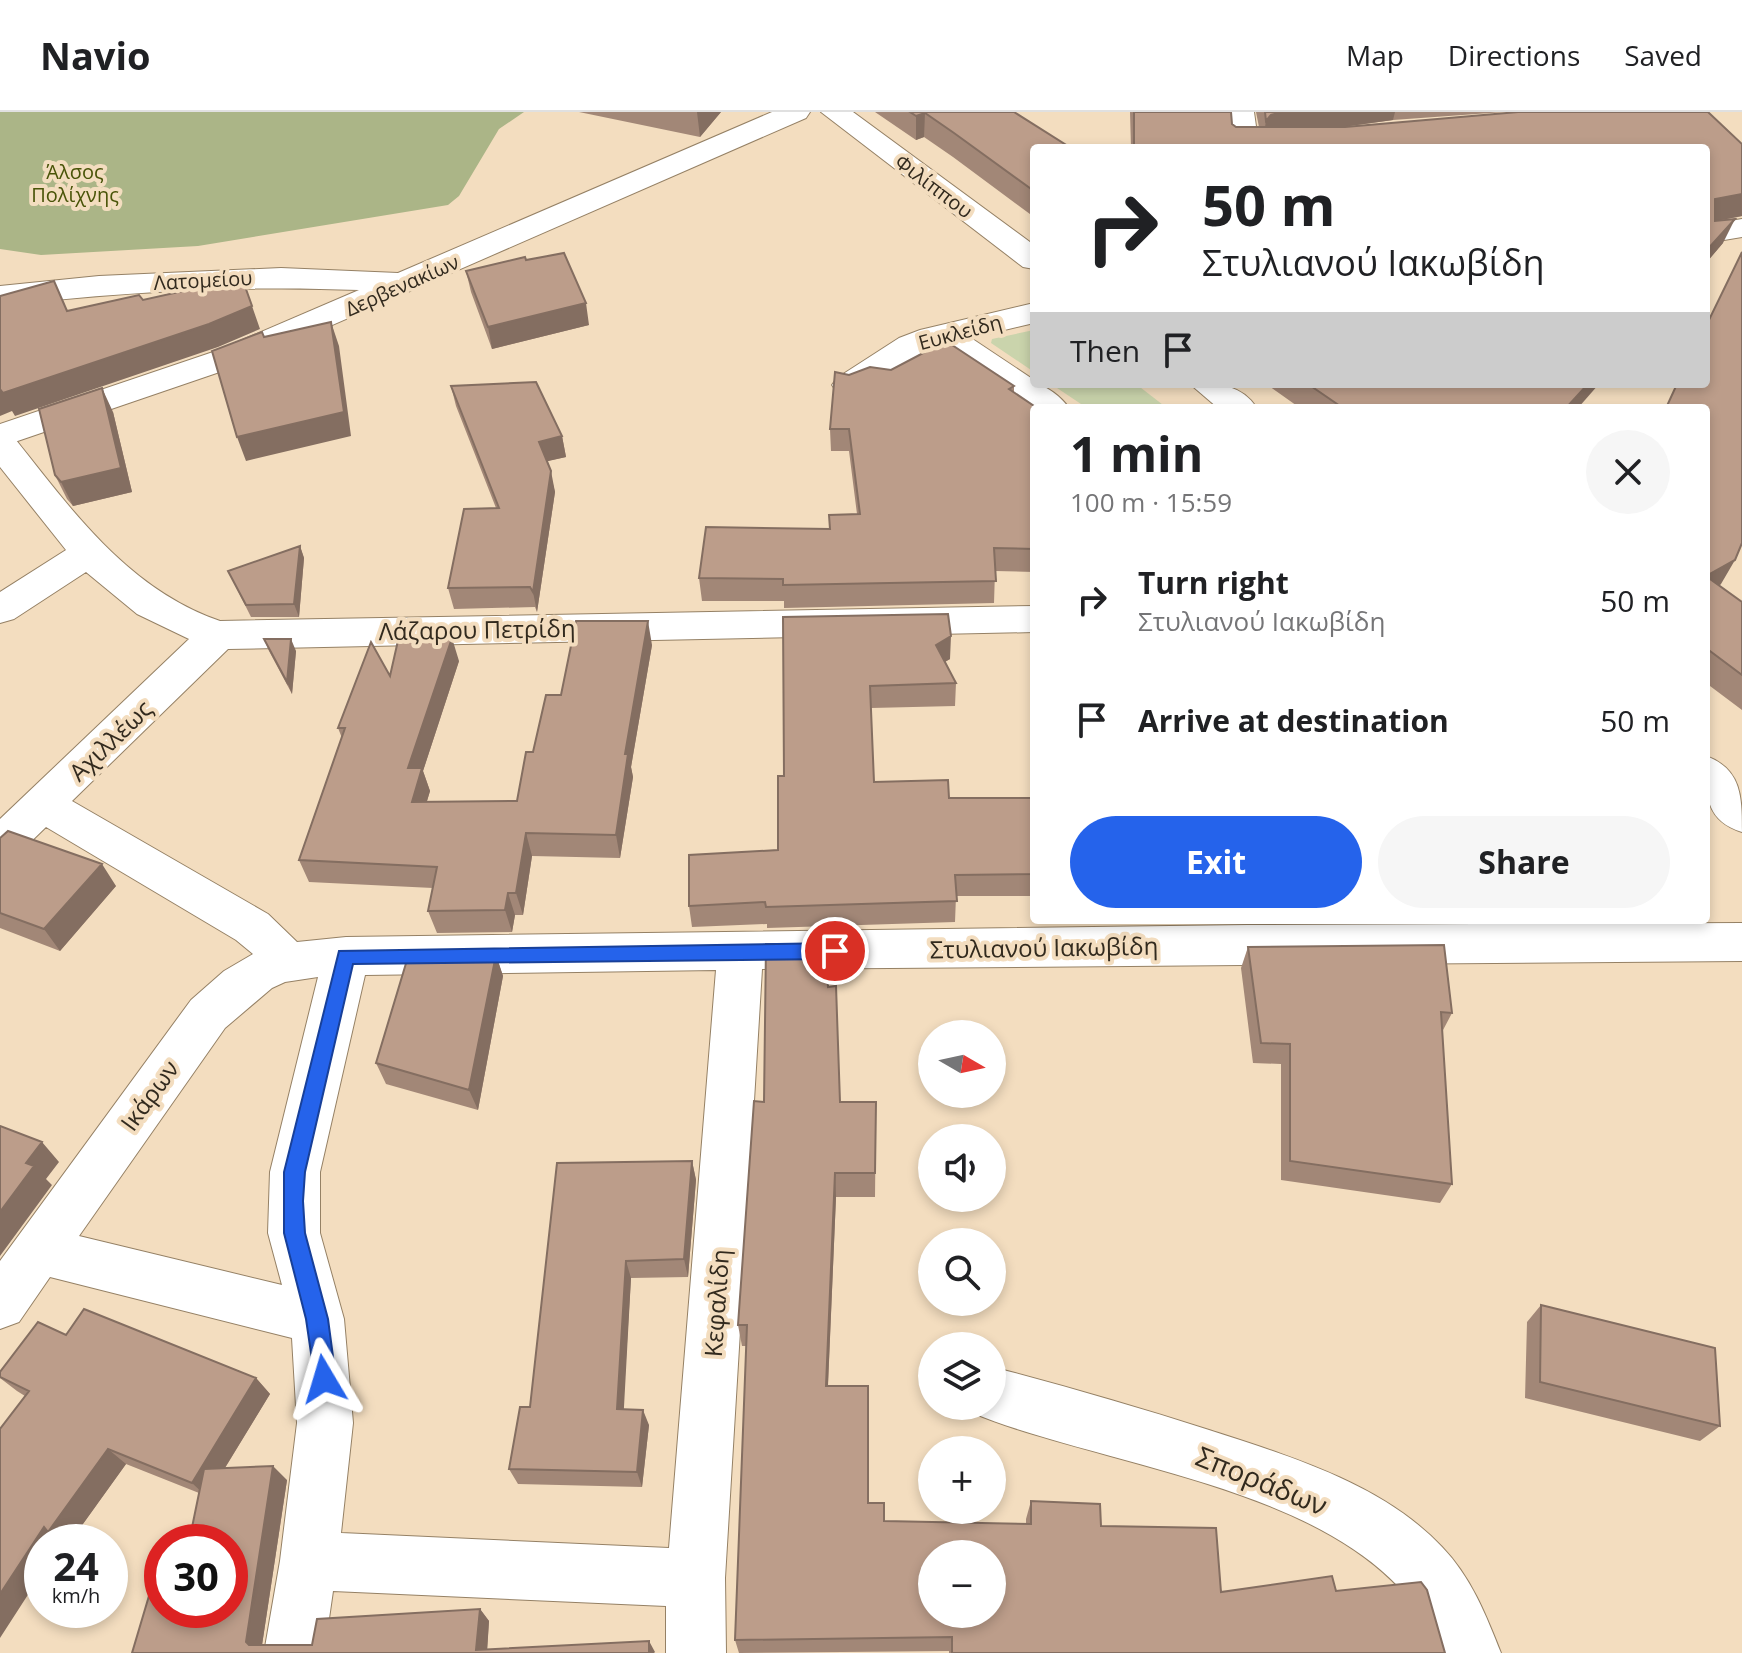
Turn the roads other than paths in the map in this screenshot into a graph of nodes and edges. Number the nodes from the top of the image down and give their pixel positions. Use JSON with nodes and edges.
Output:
{"nodes":[{"id":1,"x":796,"y":112,"type":"edge"},
{"id":2,"x":835,"y":112,"type":"edge"},
{"id":3,"x":1240,"y":112,"type":"edge"},
{"id":4,"x":1244,"y":144,"type":"edge"},
{"id":5,"x":1742,"y":228,"type":"edge"},
{"id":6,"x":1710,"y":233,"type":"edge"},
{"id":7,"x":1030,"y":257,"type":"edge"},
{"id":8,"x":407,"y":282,"type":"junction"},
{"id":9,"x":0,"y":296,"type":"edge"},
{"id":10,"x":1030,"y":314,"type":"edge"},
{"id":11,"x":944,"y":334,"type":"junction"},
{"id":12,"x":849,"y":385,"type":"edge"},
{"id":13,"x":1212,"y":388,"type":"edge"},
{"id":14,"x":1046,"y":404,"type":"edge"},
{"id":15,"x":1234,"y":404,"type":"edge"},
{"id":16,"x":0,"y":436,"type":"edge"},
{"id":17,"x":0,"y":443,"type":"edge"},
{"id":18,"x":88,"y":553,"type":"junction"},
{"id":19,"x":0,"y":610,"type":"edge"},
{"id":20,"x":1030,"y":619,"type":"edge"},
{"id":21,"x":218,"y":635,"type":"junction"},
{"id":22,"x":1710,"y":745,"type":"edge"},
{"id":23,"x":1742,"y":769,"type":"edge"},
{"id":24,"x":1710,"y":777,"type":"edge"},
{"id":25,"x":43,"y":805,"type":"junction"},
{"id":26,"x":1742,"y":816,"type":"edge"},
{"id":27,"x":0,"y":845,"type":"edge"},
{"id":28,"x":1578,"y":932,"type":"edge"},
{"id":29,"x":1742,"y":942,"type":"edge"},
{"id":30,"x":740,"y":953,"type":"junction"},
{"id":31,"x":346,"y":956,"type":"junction"},
{"id":32,"x":286,"y":961,"type":"junction"},
{"id":33,"x":38,"y":1250,"type":"junction"},
{"id":34,"x":0,"y":1304,"type":"edge"},
{"id":35,"x":317,"y":1319,"type":"junction"},
{"id":36,"x":1006,"y":1398,"type":"edge"},
{"id":37,"x":309,"y":1561,"type":"junction"},
{"id":38,"x":696,"y":1578,"type":"junction"},
{"id":39,"x":294,"y":1653,"type":"edge"},
{"id":40,"x":696,"y":1653,"type":"edge"},
{"id":41,"x":1471,"y":1653,"type":"edge"}],
"edges":[{"from":1,"to":8,"type":"street","name":"Δερβενακίων"},
{"from":2,"to":7,"type":"street","name":"Φιλίππου"},
{"from":3,"to":4,"type":"street"},
{"from":5,"to":6,"type":"street"},
{"from":8,"to":9,"type":"street","name":"Λατομείου"},
{"from":8,"to":16,"type":"street","name":"Δερβενακίων"},
{"from":10,"to":11,"type":"street","name":"Ευκλείδη"},
{"from":11,"to":12,"type":"street","name":"Ευκλείδη"},
{"from":11,"to":14,"type":"street"},
{"from":13,"to":15,"type":"street"},
{"from":17,"to":18,"type":"street","name":"Λάζαρου Πετρίδη"},
{"from":18,"to":19,"type":"street"},
{"from":18,"to":21,"type":"street","name":"Λάζαρου Πετρίδη"},
{"from":20,"to":21,"type":"street","name":"Λάζαρου Πετρίδη"},
{"from":21,"to":25,"type":"street","name":"Αχιλλέως"},
{"from":22,"to":23,"type":"street"},
{"from":24,"to":26,"type":"street"},
{"from":25,"to":27,"type":"street","name":"Αχιλλέως"},
{"from":25,"to":32,"type":"street"},
{"from":28,"to":29,"type":"street","name":"Στυλιανού Ιακωβίδη"},
{"from":28,"to":30,"type":"street","name":"Στυλιανού Ιακωβίδη"},
{"from":30,"to":31,"type":"street","name":"Στυλιανού Ιακωβίδη"},
{"from":30,"to":38,"type":"street","name":"Κεφαλίδη"},
{"from":31,"to":32,"type":"street","name":"Ικάρων"},
{"from":31,"to":35,"type":"street"},
{"from":32,"to":33,"type":"street","name":"Ικάρων"},
{"from":33,"to":34,"type":"street","name":"Ικάρων"},
{"from":33,"to":35,"type":"street"},
{"from":35,"to":37,"type":"street"},
{"from":36,"to":41,"type":"street","name":"Σποράδων"},
{"from":37,"to":38,"type":"street"},
{"from":37,"to":39,"type":"street"},
{"from":38,"to":40,"type":"street","name":"Κεφαλίδη"}]}
